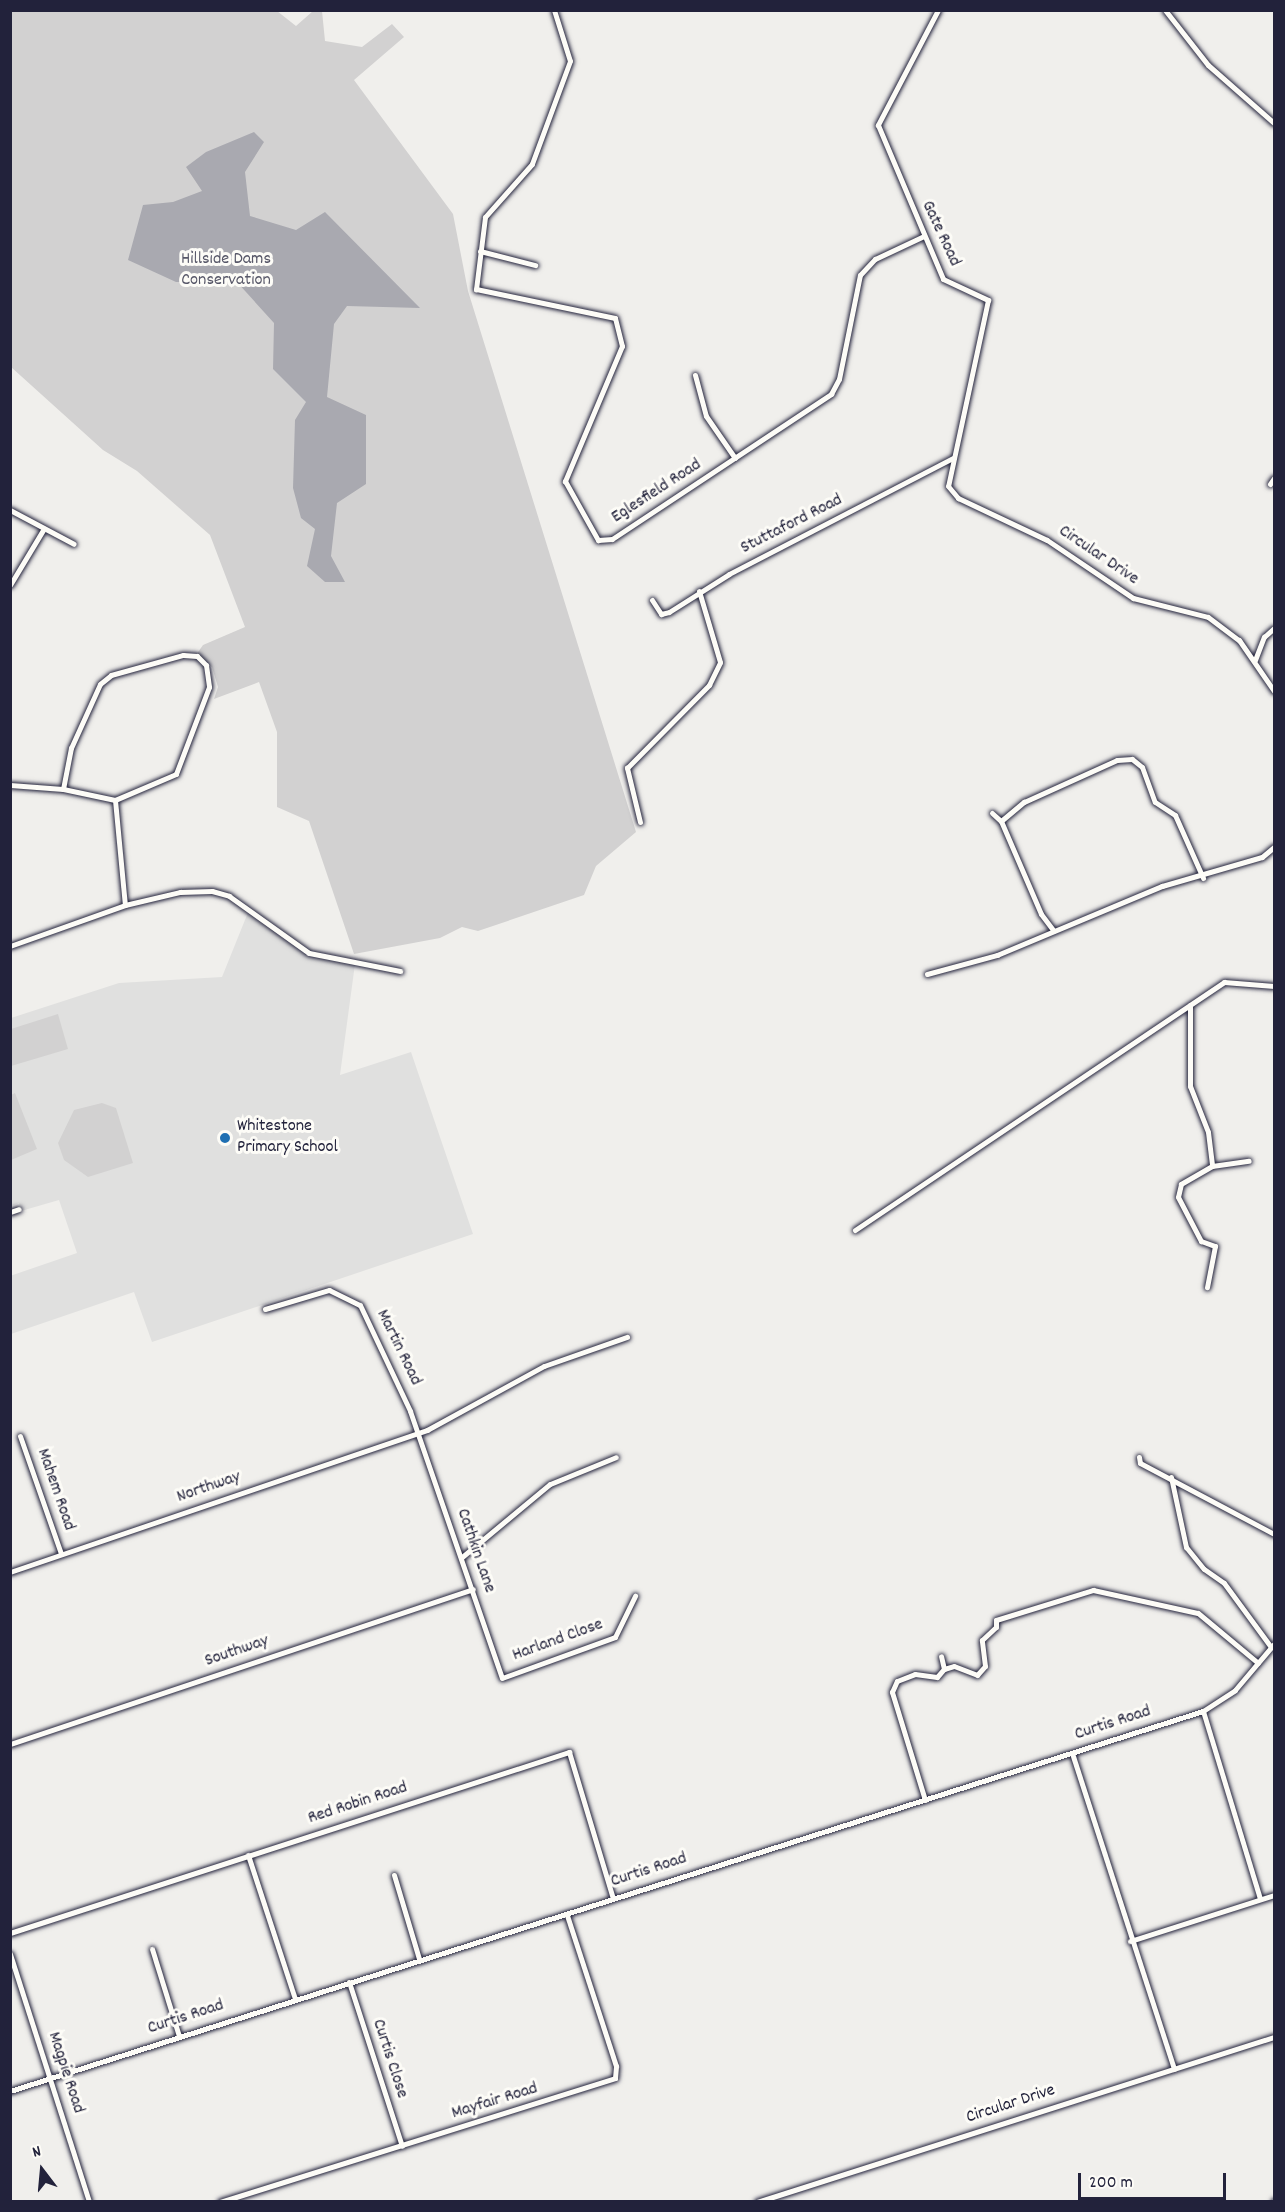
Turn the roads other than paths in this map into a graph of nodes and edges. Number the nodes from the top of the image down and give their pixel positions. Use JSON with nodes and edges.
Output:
{"nodes":[{"id":1,"x":554,"y":10,"type":"edge"},
{"id":2,"x":939,"y":10,"type":"edge"},
{"id":3,"x":1165,"y":10,"type":"edge"},
{"id":4,"x":1275,"y":123,"type":"edge"},
{"id":5,"x":924,"y":236,"type":"junction"},
{"id":6,"x":480,"y":251,"type":"junction"},
{"id":7,"x":535,"y":265,"type":"dead end"},
{"id":8,"x":695,"y":375,"type":"dead end"},
{"id":9,"x":735,"y":458,"type":"junction"},
{"id":10,"x":953,"y":458,"type":"junction"},
{"id":11,"x":1275,"y":478,"type":"edge"},
{"id":12,"x":1270,"y":484,"type":"dead end"},
{"id":13,"x":10,"y":510,"type":"edge"},
{"id":14,"x":43,"y":530,"type":"junction"},
{"id":15,"x":74,"y":544,"type":"dead end"},
{"id":16,"x":10,"y":585,"type":"edge"},
{"id":17,"x":699,"y":591,"type":"junction"},
{"id":18,"x":652,"y":600,"type":"dead end"},
{"id":19,"x":1275,"y":628,"type":"edge"},
{"id":20,"x":1254,"y":660,"type":"junction"},
{"id":21,"x":1275,"y":691,"type":"edge"},
{"id":22,"x":10,"y":785,"type":"edge"},
{"id":23,"x":63,"y":789,"type":"junction"},
{"id":24,"x":115,"y":800,"type":"junction"},
{"id":25,"x":992,"y":813,"type":"dead end"},
{"id":26,"x":1001,"y":820,"type":"junction"},
{"id":27,"x":640,"y":822,"type":"dead end"},
{"id":28,"x":1275,"y":847,"type":"edge"},
{"id":29,"x":1203,"y":878,"type":"junction"},
{"id":30,"x":125,"y":905,"type":"junction"},
{"id":31,"x":1054,"y":931,"type":"junction"},
{"id":32,"x":10,"y":946,"type":"edge"},
{"id":33,"x":400,"y":971,"type":"dead end"},
{"id":34,"x":927,"y":974,"type":"dead end"},
{"id":35,"x":1275,"y":986,"type":"edge"},
{"id":36,"x":1190,"y":1005,"type":"junction"},
{"id":37,"x":1249,"y":1161,"type":"dead end"},
{"id":38,"x":1212,"y":1166,"type":"junction"},
{"id":39,"x":19,"y":1209,"type":"dead end"},
{"id":40,"x":10,"y":1212,"type":"edge"},
{"id":41,"x":855,"y":1230,"type":"dead end"},
{"id":42,"x":1207,"y":1287,"type":"dead end"},
{"id":43,"x":265,"y":1309,"type":"dead end"},
{"id":44,"x":627,"y":1337,"type":"dead end"},
{"id":45,"x":418,"y":1434,"type":"junction"},
{"id":46,"x":20,"y":1436,"type":"dead end"},
{"id":47,"x":616,"y":1457,"type":"dead end"},
{"id":48,"x":1138,"y":1457,"type":"dead end"},
{"id":49,"x":1171,"y":1477,"type":"junction"},
{"id":50,"x":1275,"y":1534,"type":"edge"},
{"id":51,"x":61,"y":1554,"type":"junction"},
{"id":52,"x":462,"y":1557,"type":"junction"},
{"id":53,"x":10,"y":1572,"type":"edge"},
{"id":54,"x":473,"y":1589,"type":"junction"},
{"id":55,"x":635,"y":1596,"type":"dead end"},
{"id":56,"x":1273,"y":1646,"type":"edge"},
{"id":57,"x":941,"y":1656,"type":"dead end"},
{"id":58,"x":1258,"y":1663,"type":"junction"},
{"id":59,"x":944,"y":1669,"type":"junction"},
{"id":60,"x":502,"y":1678,"type":"joint"},
{"id":61,"x":1203,"y":1711,"type":"junction"},
{"id":62,"x":10,"y":1744,"type":"edge"},
{"id":63,"x":1072,"y":1753,"type":"junction"},
{"id":64,"x":925,"y":1800,"type":"junction"},
{"id":65,"x":248,"y":1855,"type":"junction"},
{"id":66,"x":394,"y":1875,"type":"dead end"},
{"id":67,"x":1275,"y":1895,"type":"edge"},
{"id":68,"x":613,"y":1899,"type":"junction"},
{"id":69,"x":1260,"y":1899,"type":"junction"},
{"id":70,"x":567,"y":1915,"type":"junction"},
{"id":71,"x":10,"y":1933,"type":"edge"},
{"id":72,"x":1130,"y":1941,"type":"junction"},
{"id":73,"x":152,"y":1949,"type":"dead end"},
{"id":74,"x":10,"y":1954,"type":"edge"},
{"id":75,"x":419,"y":1959,"type":"junction"},
{"id":76,"x":348,"y":1982,"type":"junction"},
{"id":77,"x":295,"y":1999,"type":"junction"},
{"id":78,"x":179,"y":2036,"type":"junction"},
{"id":79,"x":1275,"y":2037,"type":"edge"},
{"id":80,"x":1174,"y":2069,"type":"junction"},
{"id":81,"x":51,"y":2078,"type":"junction"},
{"id":82,"x":10,"y":2091,"type":"edge"},
{"id":83,"x":402,"y":2146,"type":"junction"},
{"id":84,"x":89,"y":2202,"type":"edge"},
{"id":85,"x":220,"y":2202,"type":"edge"},
{"id":86,"x":757,"y":2202,"type":"edge"}],
"edges":[{"from":1,"to":6,"type":"street"},
{"from":2,"to":5,"type":"street","name":"Gate Road"},
{"from":3,"to":4,"type":"street"},
{"from":5,"to":9,"type":"street","name":"Eglesfield Road"},
{"from":5,"to":10,"type":"street","name":"Gate Road"},
{"from":6,"to":7,"type":"street"},
{"from":6,"to":9,"type":"street","name":"Eglesfield Road"},
{"from":8,"to":9,"type":"street"},
{"from":10,"to":17,"type":"street","name":"Stuttaford Road"},
{"from":10,"to":20,"type":"street","name":"Circular Drive"},
{"from":11,"to":12,"type":"street"},
{"from":13,"to":14,"type":"street"},
{"from":14,"to":15,"type":"street"},
{"from":14,"to":16,"type":"street"},
{"from":17,"to":18,"type":"street","name":"Stuttaford Road"},
{"from":17,"to":27,"type":"street"},
{"from":19,"to":20,"type":"street"},
{"from":20,"to":21,"type":"street","name":"Circular Drive"},
{"from":22,"to":23,"type":"street"},
{"from":23,"to":24,"type":"street"},
{"from":23,"to":24,"type":"street"},
{"from":24,"to":30,"type":"street"},
{"from":25,"to":26,"type":"street"},
{"from":26,"to":29,"type":"street"},
{"from":26,"to":31,"type":"street"},
{"from":28,"to":29,"type":"street"},
{"from":29,"to":31,"type":"street"},
{"from":30,"to":32,"type":"street"},
{"from":30,"to":33,"type":"street"},
{"from":31,"to":34,"type":"street"},
{"from":35,"to":36,"type":"street"},
{"from":36,"to":38,"type":"street"},
{"from":36,"to":41,"type":"street"},
{"from":37,"to":38,"type":"street"},
{"from":38,"to":42,"type":"street"},
{"from":39,"to":40,"type":"street"},
{"from":43,"to":45,"type":"street","name":"Martin Road"},
{"from":44,"to":45,"type":"street","name":"Northway"},
{"from":45,"to":51,"type":"street","name":"Northway"},
{"from":45,"to":52,"type":"street","name":"Cathkin Lane"},
{"from":46,"to":51,"type":"street","name":"Mahem Road"},
{"from":47,"to":52,"type":"street"},
{"from":48,"to":49,"type":"street"},
{"from":49,"to":50,"type":"street"},
{"from":49,"to":56,"type":"street"},
{"from":51,"to":53,"type":"street","name":"Northway"},
{"from":52,"to":54,"type":"street","name":"Cathkin Lane"},
{"from":54,"to":60,"type":"street","name":"Cathkin Lane"},
{"from":54,"to":62,"type":"street","name":"Southway"},
{"from":55,"to":60,"type":"street","name":"Harland Close"},
{"from":56,"to":58,"type":"street","name":"Curtis Road"},
{"from":57,"to":59,"type":"street"},
{"from":58,"to":59,"type":"street"},
{"from":58,"to":61,"type":"street","name":"Curtis Road"},
{"from":59,"to":64,"type":"street"},
{"from":61,"to":63,"type":"street","name":"Curtis Road"},
{"from":61,"to":69,"type":"street"},
{"from":63,"to":64,"type":"street","name":"Curtis Road"},
{"from":63,"to":72,"type":"street"},
{"from":64,"to":68,"type":"street","name":"Curtis Road"},
{"from":65,"to":68,"type":"street","name":"Red Robin Road"},
{"from":65,"to":71,"type":"street","name":"Red Robin Road"},
{"from":65,"to":77,"type":"street"},
{"from":66,"to":75,"type":"street"},
{"from":67,"to":69,"type":"street"},
{"from":68,"to":70,"type":"street","name":"Curtis Road"},
{"from":69,"to":72,"type":"street"},
{"from":70,"to":75,"type":"street","name":"Curtis Road"},
{"from":70,"to":83,"type":"street","name":"Mayfair Road"},
{"from":72,"to":80,"type":"street"},
{"from":73,"to":78,"type":"street"},
{"from":74,"to":81,"type":"street","name":"Magpie Road"},
{"from":75,"to":76,"type":"street","name":"Curtis Road"},
{"from":76,"to":77,"type":"street","name":"Curtis Road"},
{"from":76,"to":83,"type":"street","name":"Curtis Close"},
{"from":77,"to":78,"type":"street","name":"Curtis Road"},
{"from":78,"to":81,"type":"street","name":"Curtis Road"},
{"from":79,"to":80,"type":"street","name":"Circular Drive"},
{"from":80,"to":86,"type":"street","name":"Circular Drive"},
{"from":81,"to":82,"type":"street","name":"Curtis Road"},
{"from":81,"to":84,"type":"street","name":"Magpie Road"},
{"from":83,"to":85,"type":"street","name":"Mayfair Road"}]}
